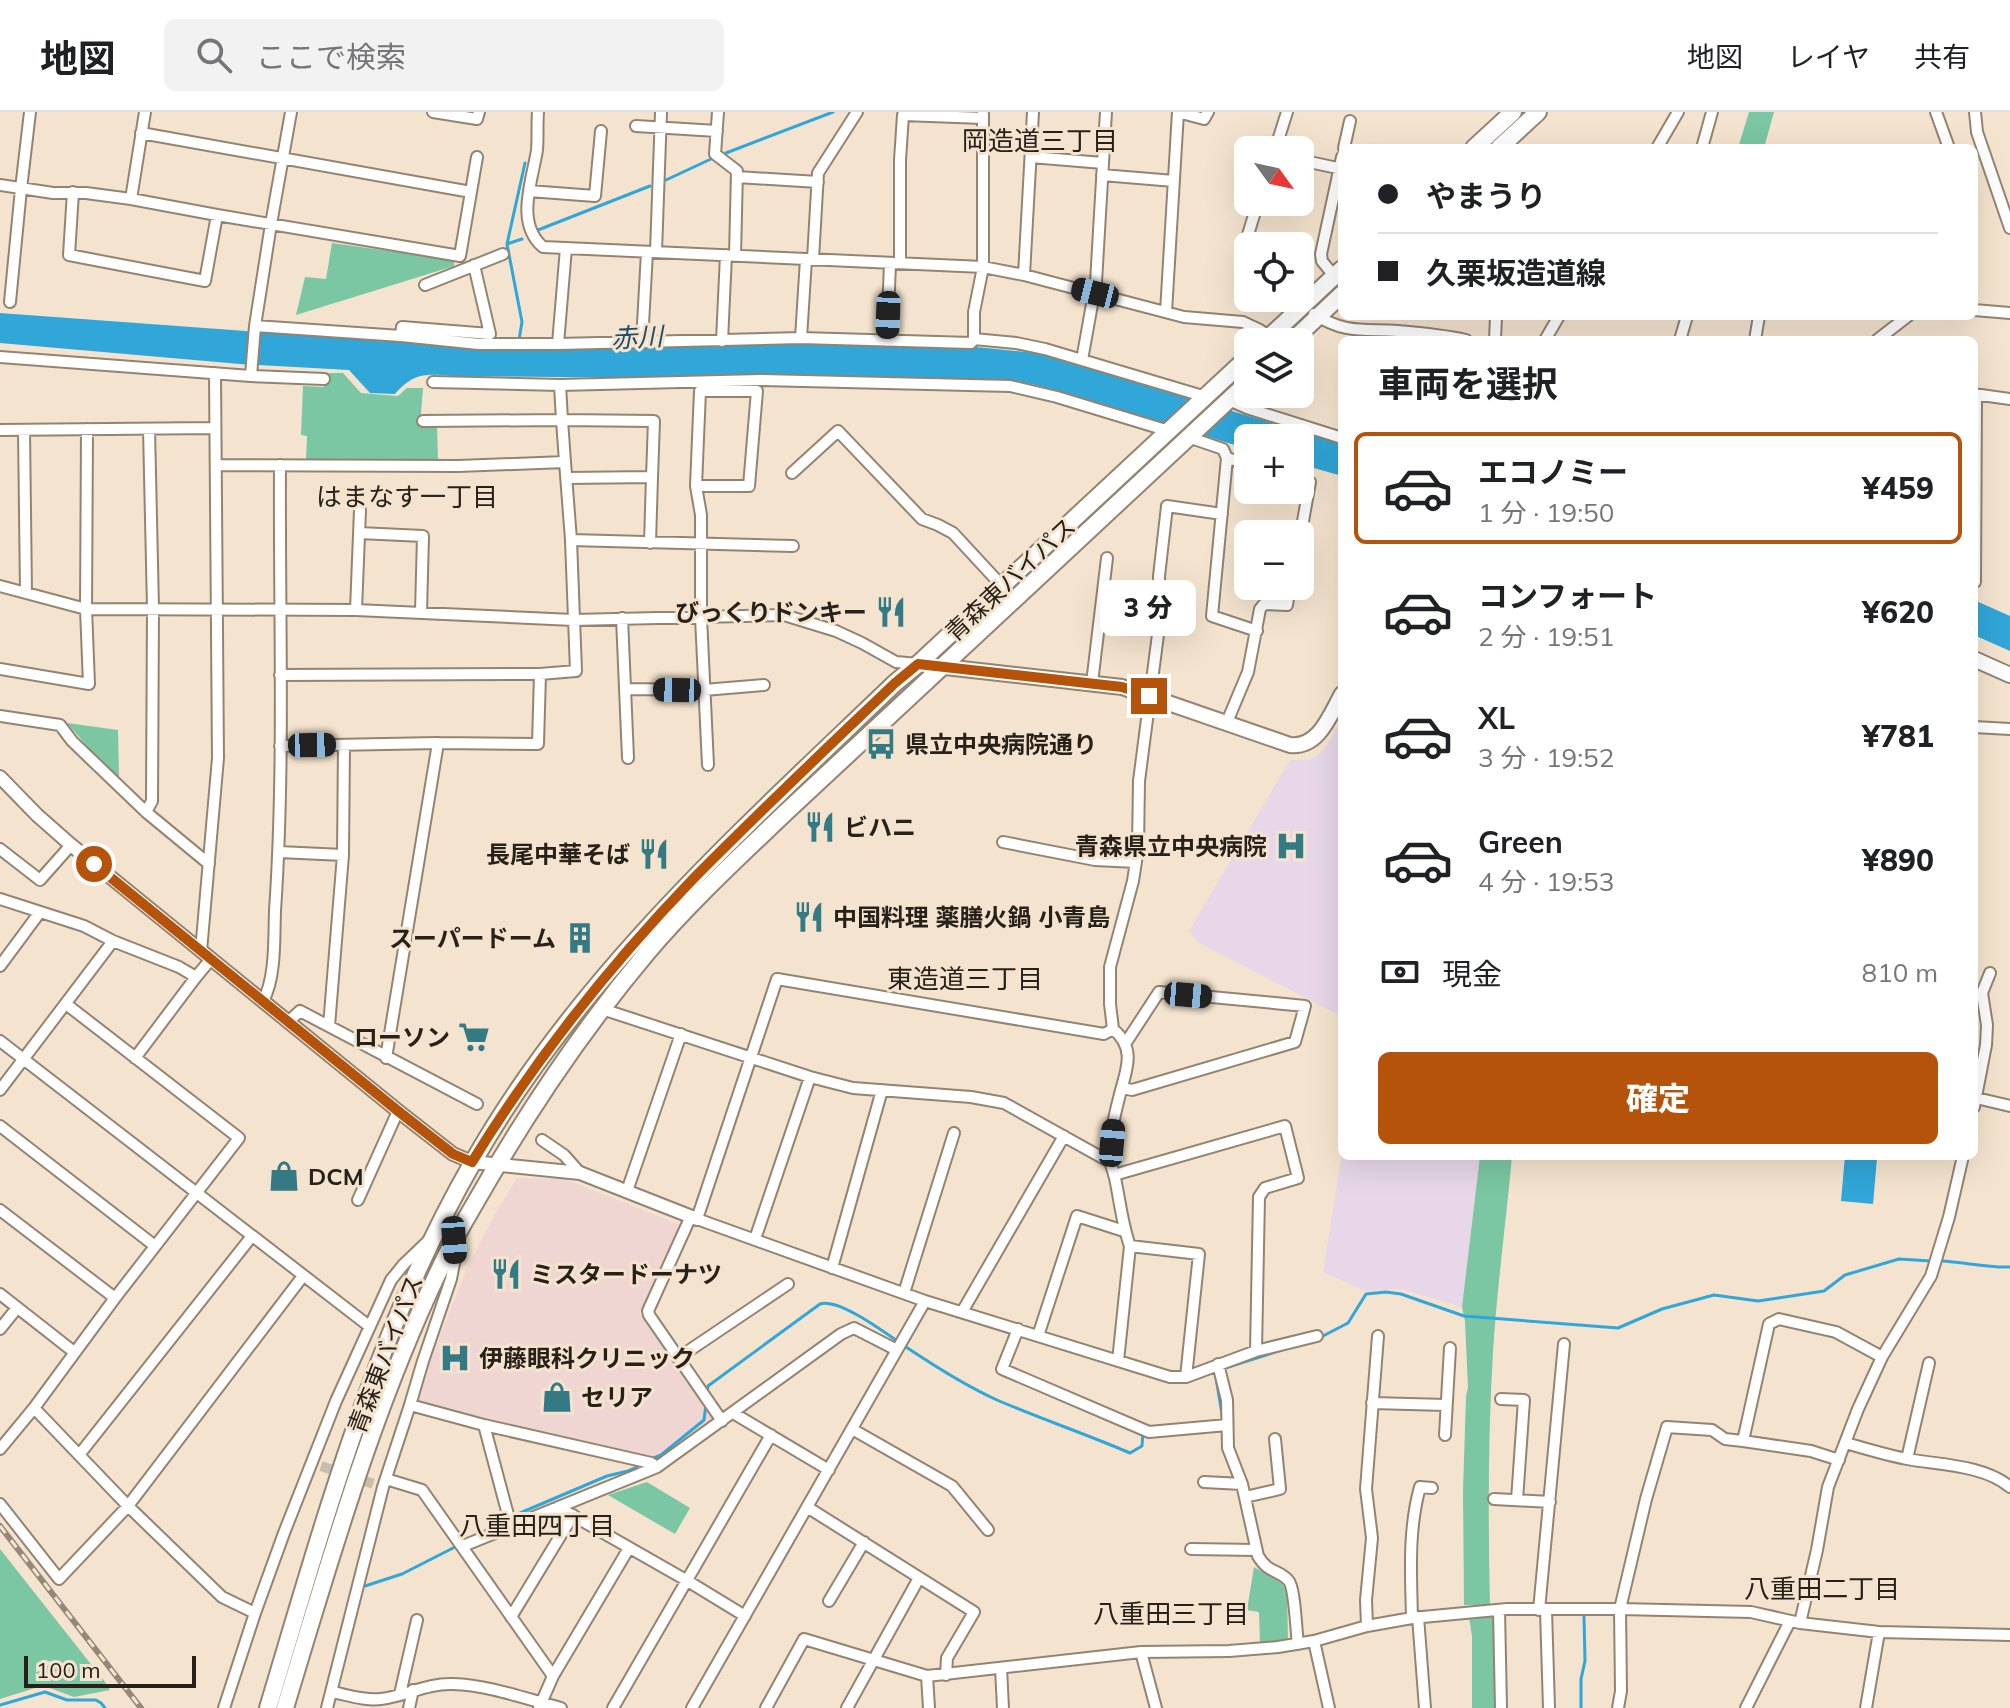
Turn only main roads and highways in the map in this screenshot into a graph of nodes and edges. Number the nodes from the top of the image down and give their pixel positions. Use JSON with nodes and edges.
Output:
{"nodes":[{"id":1,"x":1513,"y":112,"type":"edge"},
{"id":2,"x":1538,"y":112,"type":"edge"},
{"id":3,"x":1478,"y":144,"type":"edge"},
{"id":4,"x":1503,"y":144,"type":"edge"},
{"id":5,"x":1338,"y":272,"type":"edge"},
{"id":6,"x":1338,"y":298,"type":"edge"},
{"id":7,"x":1282,"y":328,"type":"edge"},
{"id":8,"x":1306,"y":328,"type":"edge"},
{"id":9,"x":1234,"y":370,"type":"edge"},
{"id":10,"x":1234,"y":395,"type":"edge"},
{"id":11,"x":1978,"y":661,"type":"edge"},
{"id":12,"x":918,"y":664,"type":"junction"},
{"id":13,"x":941,"y":667,"type":"junction"},
{"id":14,"x":2010,"y":675,"type":"edge"},
{"id":15,"x":1338,"y":701,"type":"edge"},
{"id":16,"x":268,"y":1708,"type":"edge"},
{"id":17,"x":285,"y":1708,"type":"edge"}],
"edges":[{"from":1,"to":3,"type":"highway"},
{"from":2,"to":4,"type":"highway"},
{"from":5,"to":7,"type":"highway"},
{"from":6,"to":8,"type":"highway"},
{"from":9,"to":12,"type":"highway","name":"青森東バイパス"},
{"from":10,"to":13,"type":"highway","name":"青森東バイパス"},
{"from":11,"to":14,"type":"main road"},
{"from":12,"to":13,"type":"main road"},
{"from":12,"to":16,"type":"highway","name":"青森東バイパス"},
{"from":13,"to":15,"type":"main road"},
{"from":13,"to":17,"type":"highway","name":"青森東バイパス"}]}
